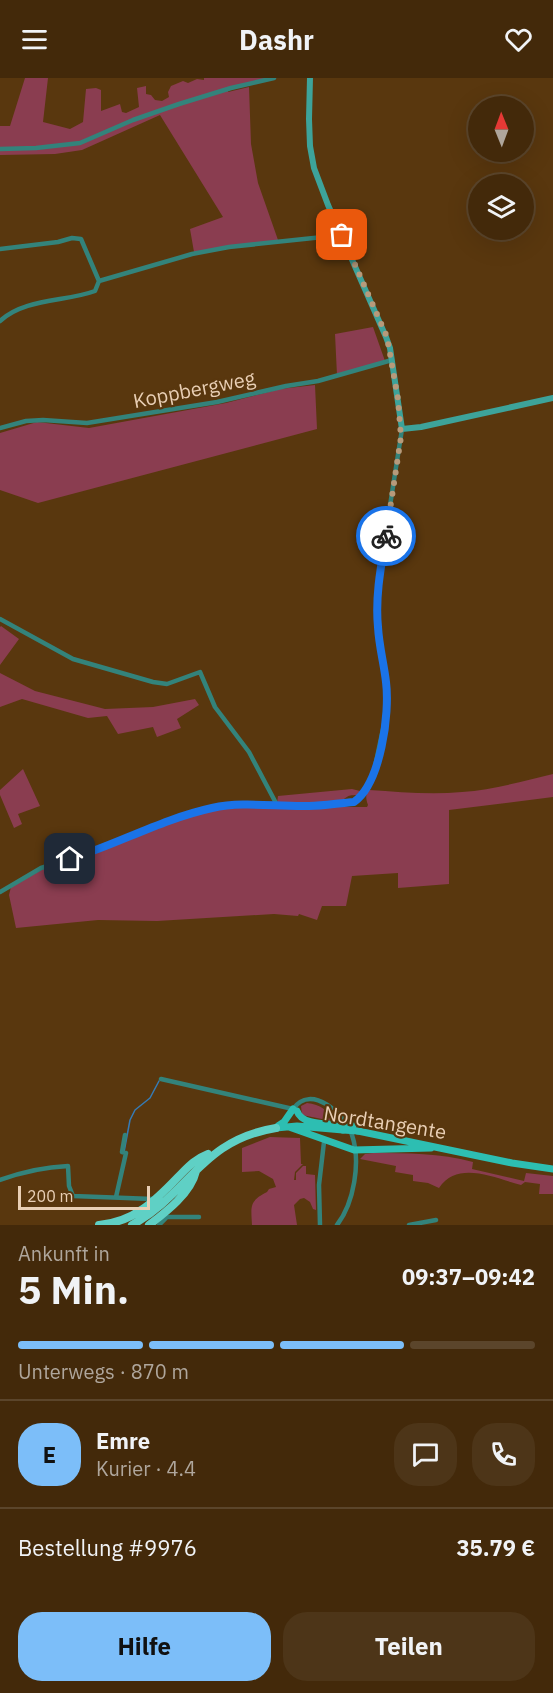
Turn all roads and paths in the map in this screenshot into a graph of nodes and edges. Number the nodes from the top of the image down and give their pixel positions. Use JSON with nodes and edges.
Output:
{"nodes":[{"id":1,"x":274,"y":78,"type":"edge"},
{"id":2,"x":310,"y":78,"type":"edge"},
{"id":3,"x":0,"y":149,"type":"edge"},
{"id":4,"x":342,"y":235,"type":"junction"},
{"id":5,"x":0,"y":249,"type":"edge"},
{"id":6,"x":99,"y":281,"type":"junction"},
{"id":7,"x":0,"y":321,"type":"edge"},
{"id":8,"x":392,"y":360,"type":"junction"},
{"id":9,"x":553,"y":398,"type":"edge"},
{"id":10,"x":0,"y":428,"type":"edge"},
{"id":11,"x":402,"y":429,"type":"junction"},
{"id":12,"x":0,"y":619,"type":"edge"},
{"id":13,"x":277,"y":805,"type":"junction"},
{"id":14,"x":0,"y":892,"type":"edge"},
{"id":15,"x":160,"y":1079,"type":"dead end"},
{"id":16,"x":295,"y":1110,"type":"junction"},
{"id":17,"x":289,"y":1126,"type":"junction"},
{"id":18,"x":343,"y":1127,"type":"junction"},
{"id":19,"x":276,"y":1128,"type":"junction"},
{"id":20,"x":125,"y":1136,"type":"dead end"},
{"id":21,"x":324,"y":1142,"type":"dead end"},
{"id":22,"x":440,"y":1148,"type":"junction"},
{"id":23,"x":354,"y":1150,"type":"junction"},
{"id":24,"x":215,"y":1151,"type":"junction"},
{"id":25,"x":526,"y":1165,"type":"junction"},
{"id":26,"x":196,"y":1168,"type":"junction"},
{"id":27,"x":553,"y":1168,"type":"edge"},
{"id":28,"x":0,"y":1180,"type":"edge"},
{"id":29,"x":116,"y":1197,"type":"junction"},
{"id":30,"x":134,"y":1198,"type":"junction"},
{"id":31,"x":156,"y":1199,"type":"junction"},
{"id":32,"x":138,"y":1214,"type":"junction"},
{"id":33,"x":199,"y":1217,"type":"dead end"},
{"id":34,"x":436,"y":1220,"type":"dead end"},
{"id":35,"x":99,"y":1225,"type":"edge"},
{"id":36,"x":109,"y":1225,"type":"edge"},
{"id":37,"x":133,"y":1225,"type":"edge"},
{"id":38,"x":149,"y":1225,"type":"edge"},
{"id":39,"x":159,"y":1225,"type":"edge"},
{"id":40,"x":320,"y":1225,"type":"edge"},
{"id":41,"x":337,"y":1225,"type":"edge"},
{"id":42,"x":409,"y":1225,"type":"edge"}],
"edges":[{"from":1,"to":3,"type":"street"},
{"from":2,"to":4,"type":"street"},
{"from":4,"to":6,"type":"street"},
{"from":4,"to":8,"type":"street"},
{"from":5,"to":6,"type":"street"},
{"from":6,"to":7,"type":"street"},
{"from":8,"to":10,"type":"street","name":"Koppbergweg"},
{"from":8,"to":11,"type":"street"},
{"from":9,"to":11,"type":"street"},
{"from":11,"to":13,"type":"street"},
{"from":12,"to":13,"type":"street"},
{"from":13,"to":14,"type":"street"},
{"from":15,"to":16,"type":"street"},
{"from":16,"to":18,"type":"main road"},
{"from":16,"to":19,"type":"main road"},
{"from":16,"to":23,"type":"street"},
{"from":17,"to":18,"type":"main road","name":"Nordtangente"},
{"from":17,"to":19,"type":"main road","name":"Nordtangente"},
{"from":17,"to":23,"type":"main road"},
{"from":18,"to":22,"type":"main road","name":"Nordtangente","bridge":true},
{"from":19,"to":24,"type":"highway","name":"Nordtangente"},
{"from":20,"to":29,"type":"street"},
{"from":21,"to":40,"type":"street"},
{"from":22,"to":23,"type":"main road"},
{"from":22,"to":25,"type":"main road","name":"Nordtangente"},
{"from":23,"to":41,"type":"street"},
{"from":24,"to":26,"type":"highway"},
{"from":24,"to":31,"type":"highway"},
{"from":25,"to":27,"type":"main road"},
{"from":25,"to":27,"type":"main road","name":"Nordtangente"},
{"from":26,"to":37,"type":"highway"},
{"from":26,"to":38,"type":"highway"},
{"from":28,"to":29,"type":"street"},
{"from":29,"to":30,"type":"street"},
{"from":30,"to":31,"type":"street"},
{"from":30,"to":32,"type":"street"},
{"from":31,"to":32,"type":"highway"},
{"from":32,"to":36,"type":"highway"},
{"from":33,"to":39,"type":"street"},
{"from":34,"to":42,"type":"street"},
{"from":35,"to":36,"type":"highway"}]}
